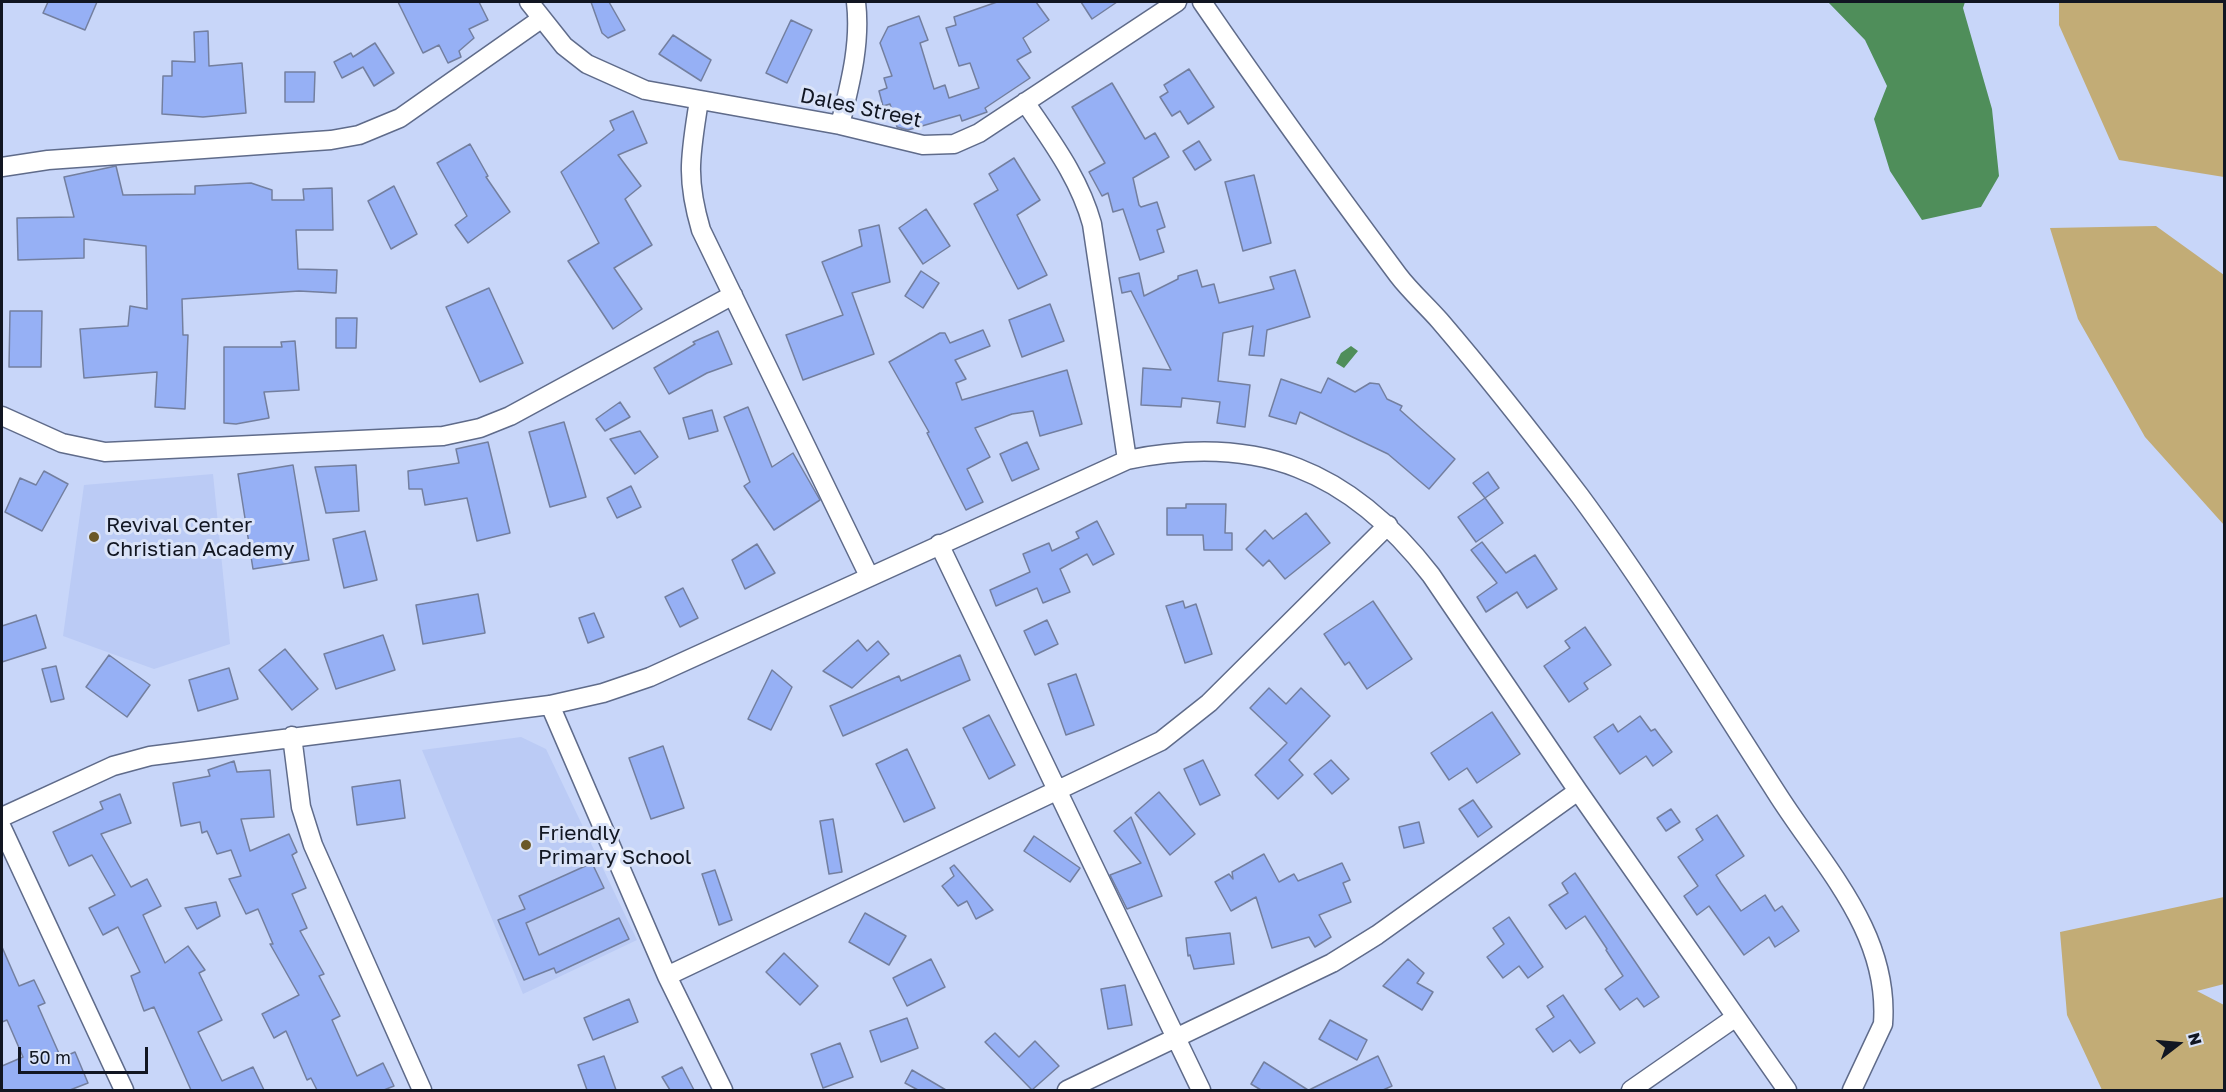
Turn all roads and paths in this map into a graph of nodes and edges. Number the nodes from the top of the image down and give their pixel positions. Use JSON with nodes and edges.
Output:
{"nodes":[{"id":1,"x":529,"y":2,"type":"edge"},
{"id":2,"x":856,"y":2,"type":"edge"},
{"id":3,"x":1177,"y":2,"type":"edge"},
{"id":4,"x":1202,"y":2,"type":"edge"},
{"id":5,"x":541,"y":20,"type":"junction"},
{"id":6,"x":699,"y":100,"type":"junction"},
{"id":7,"x":1025,"y":102,"type":"junction"},
{"id":8,"x":840,"y":125,"type":"junction"},
{"id":9,"x":2,"y":167,"type":"edge"},
{"id":10,"x":733,"y":295,"type":"junction"},
{"id":11,"x":2,"y":416,"type":"edge"},
{"id":12,"x":1127,"y":460,"type":"junction"},
{"id":13,"x":1388,"y":525,"type":"junction"},
{"id":14,"x":939,"y":544,"type":"junction"},
{"id":15,"x":869,"y":576,"type":"junction"},
{"id":16,"x":550,"y":705,"type":"junction"},
{"id":17,"x":292,"y":736,"type":"junction"},
{"id":18,"x":1057,"y":791,"type":"junction"},
{"id":19,"x":1578,"y":791,"type":"junction"},
{"id":20,"x":2,"y":817,"type":"edge"},
{"id":21,"x":2,"y":828,"type":"edge"},
{"id":22,"x":667,"y":976,"type":"junction"},
{"id":23,"x":1736,"y":1017,"type":"junction"},
{"id":24,"x":1176,"y":1039,"type":"junction"},
{"id":25,"x":124,"y":1090,"type":"edge"},
{"id":26,"x":422,"y":1090,"type":"edge"},
{"id":27,"x":723,"y":1090,"type":"edge"},
{"id":28,"x":1067,"y":1090,"type":"edge"},
{"id":29,"x":1201,"y":1090,"type":"edge"},
{"id":30,"x":1631,"y":1090,"type":"edge"},
{"id":31,"x":1787,"y":1090,"type":"edge"},
{"id":32,"x":1852,"y":1090,"type":"edge"}],
"edges":[{"from":1,"to":5,"type":"street","name":"Dales Street"},
{"from":2,"to":8,"type":"street"},
{"from":3,"to":7,"type":"street","name":"Dales Street"},
{"from":4,"to":32,"type":"street"},
{"from":5,"to":6,"type":"street","name":"Dales Street"},
{"from":5,"to":9,"type":"street"},
{"from":6,"to":8,"type":"street","name":"Dales Street"},
{"from":6,"to":10,"type":"street"},
{"from":7,"to":8,"type":"street","name":"Dales Street"},
{"from":7,"to":12,"type":"street"},
{"from":10,"to":11,"type":"street"},
{"from":10,"to":15,"type":"street"},
{"from":12,"to":13,"type":"street"},
{"from":12,"to":14,"type":"street"},
{"from":13,"to":18,"type":"street"},
{"from":13,"to":19,"type":"street"},
{"from":14,"to":15,"type":"street"},
{"from":14,"to":18,"type":"street"},
{"from":15,"to":16,"type":"street"},
{"from":16,"to":17,"type":"street"},
{"from":16,"to":22,"type":"street"},
{"from":17,"to":20,"type":"street"},
{"from":17,"to":26,"type":"street"},
{"from":18,"to":22,"type":"street"},
{"from":18,"to":24,"type":"street"},
{"from":19,"to":23,"type":"street"},
{"from":19,"to":24,"type":"street"},
{"from":21,"to":25,"type":"street"},
{"from":22,"to":27,"type":"street"},
{"from":23,"to":30,"type":"street"},
{"from":23,"to":31,"type":"street"},
{"from":24,"to":28,"type":"street"},
{"from":24,"to":29,"type":"street"}]}
